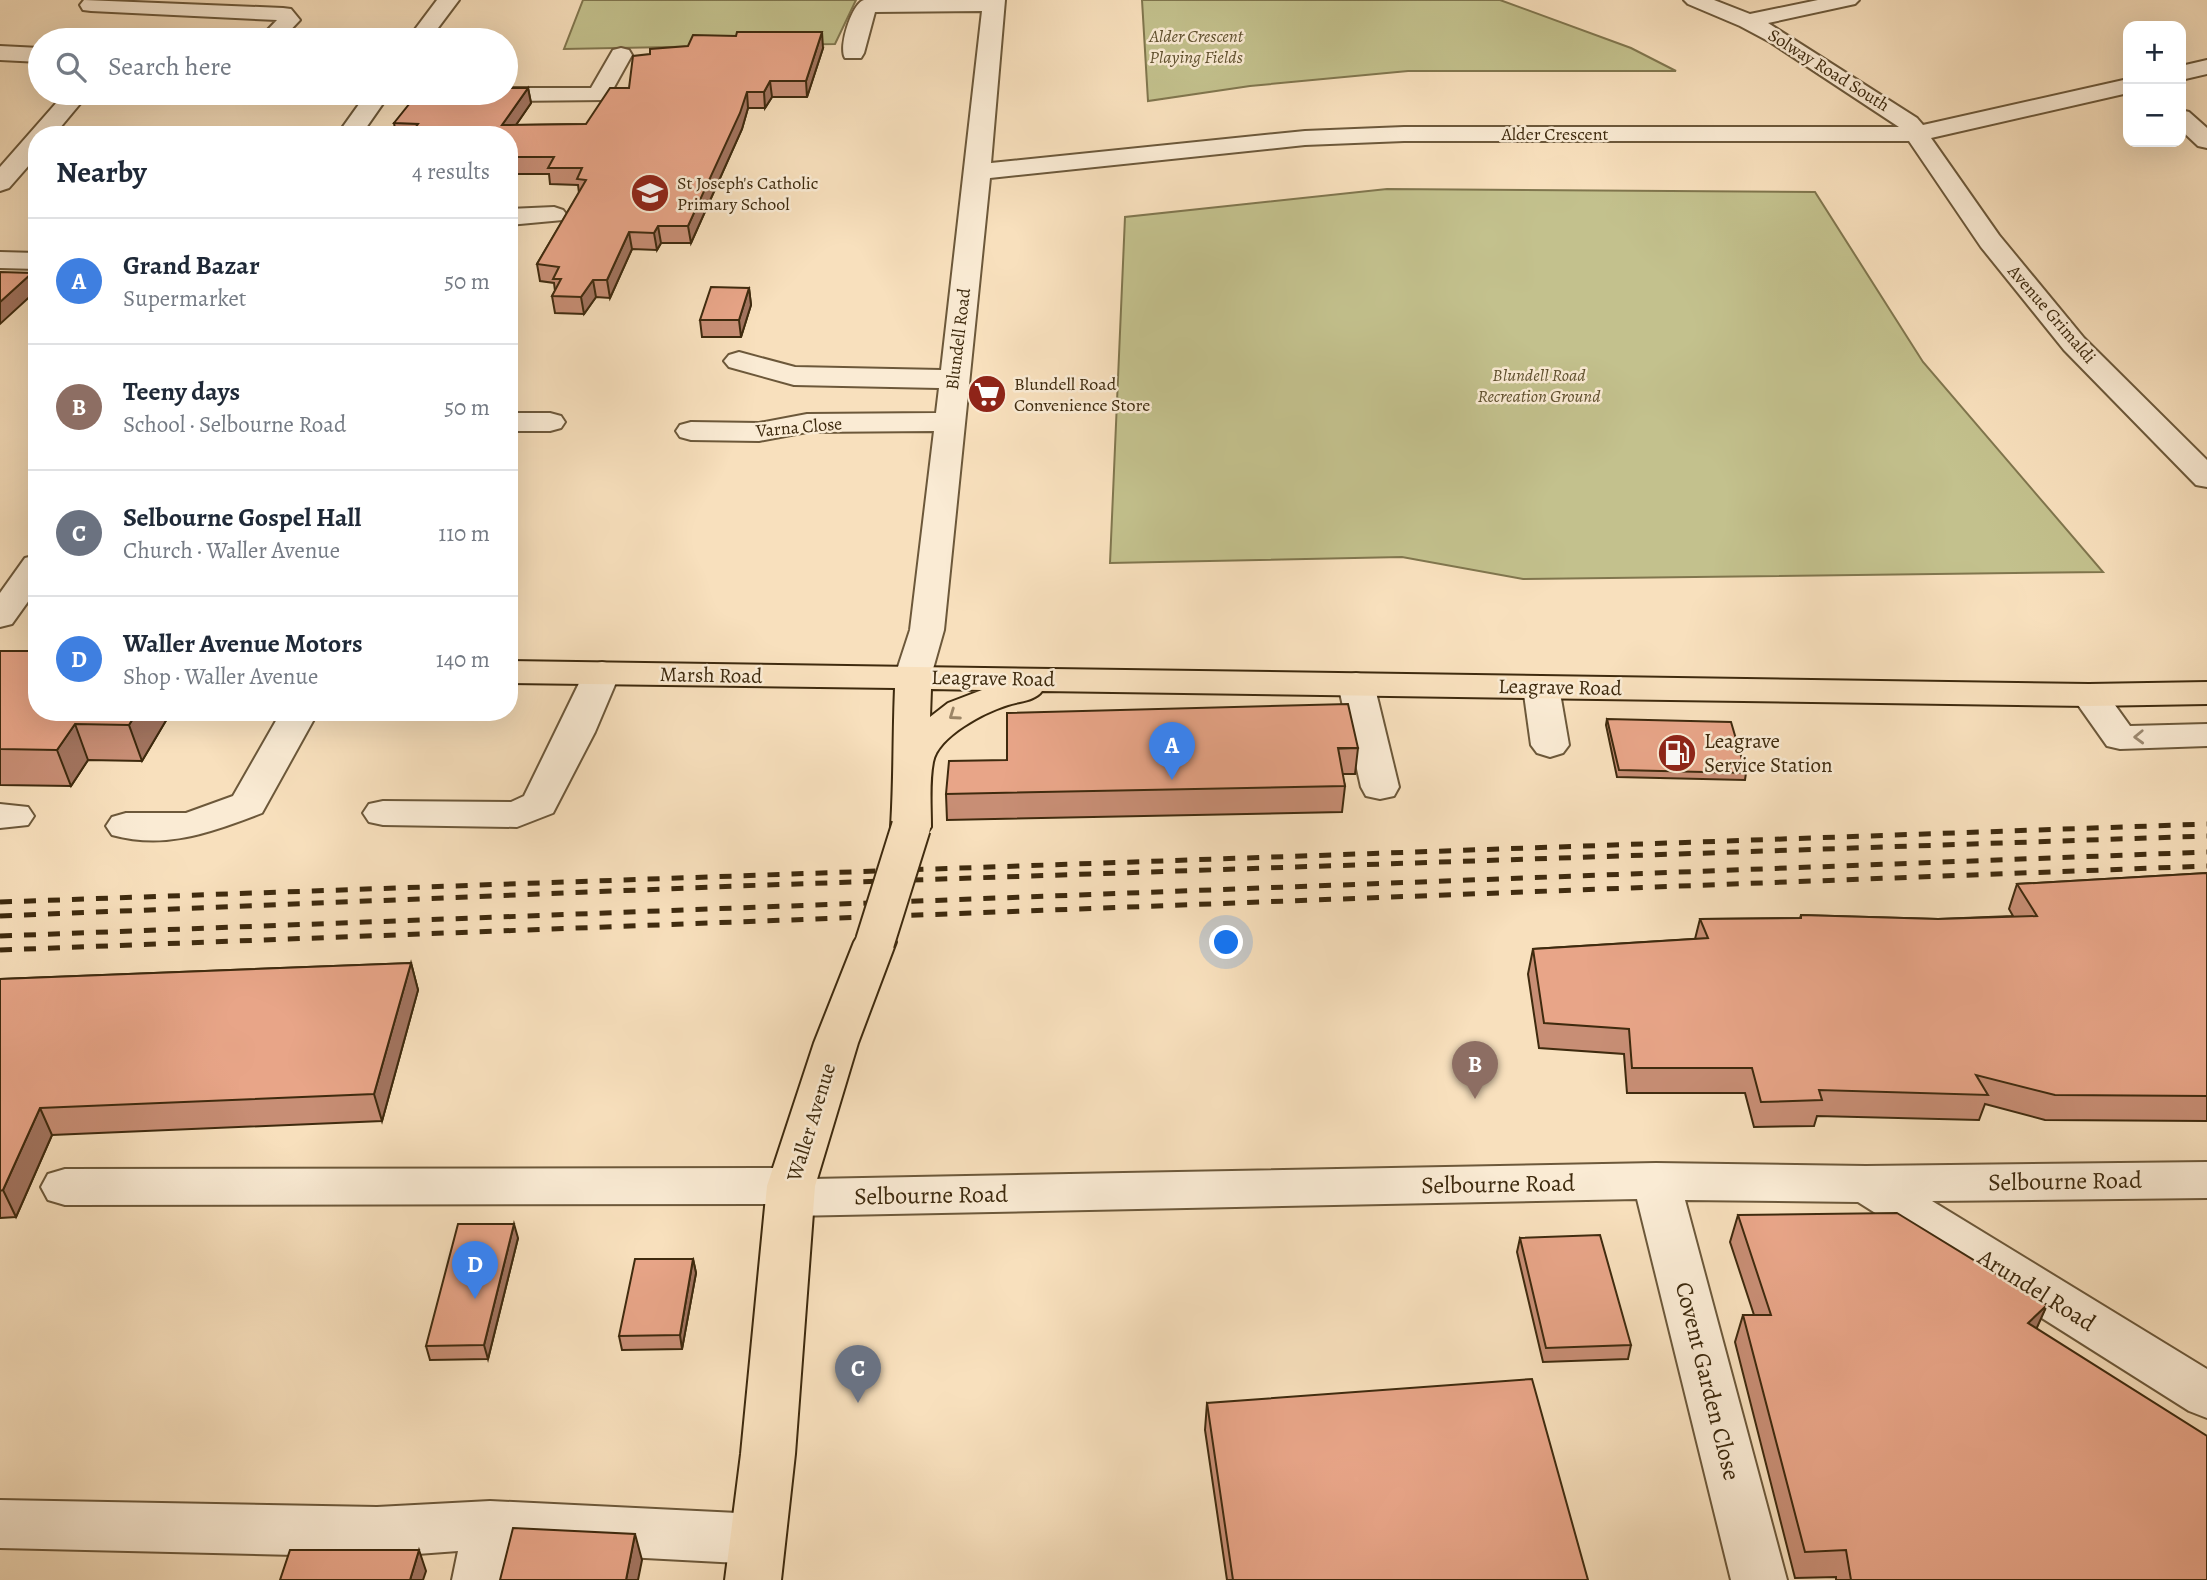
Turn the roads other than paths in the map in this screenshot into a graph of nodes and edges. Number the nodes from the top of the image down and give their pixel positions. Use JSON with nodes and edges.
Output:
{"nodes":[{"id":1,"x":99,"y":0,"type":"edge"},
{"id":2,"x":448,"y":0,"type":"edge"},
{"id":3,"x":1698,"y":0,"type":"edge"},
{"id":4,"x":1848,"y":0,"type":"edge"},
{"id":5,"x":304,"y":1,"type":"edge"},
{"id":6,"x":994,"y":2,"type":"edge"},
{"id":7,"x":861,"y":3,"type":"edge"},
{"id":8,"x":283,"y":14,"type":"junction"},
{"id":9,"x":1748,"y":21,"type":"junction"},
{"id":10,"x":281,"y":28,"type":"edge"},
{"id":11,"x":427,"y":28,"type":"edge"},
{"id":12,"x":0,"y":53,"type":"edge"},
{"id":13,"x":853,"y":53,"type":"dead end"},
{"id":14,"x":28,"y":54,"type":"edge"},
{"id":15,"x":621,"y":55,"type":"dead end"},
{"id":16,"x":2207,"y":67,"type":"edge"},
{"id":17,"x":2186,"y":73,"type":"edge"},
{"id":18,"x":2123,"y":87,"type":"edge"},
{"id":19,"x":518,"y":95,"type":"edge"},
{"id":20,"x":67,"y":105,"type":"edge"},
{"id":21,"x":371,"y":105,"type":"edge"},
{"id":22,"x":2186,"y":122,"type":"edge"},
{"id":23,"x":49,"y":126,"type":"edge"},
{"id":24,"x":356,"y":126,"type":"edge"},
{"id":25,"x":1917,"y":134,"type":"junction"},
{"id":26,"x":2207,"y":141,"type":"edge"},
{"id":27,"x":28,"y":150,"type":"edge"},
{"id":28,"x":978,"y":170,"type":"junction"},
{"id":29,"x":0,"y":183,"type":"edge"},
{"id":30,"x":554,"y":215,"type":"dead end"},
{"id":31,"x":518,"y":217,"type":"edge"},
{"id":32,"x":0,"y":260,"type":"edge"},
{"id":33,"x":28,"y":261,"type":"edge"},
{"id":34,"x":739,"y":361,"type":"dead end"},
{"id":35,"x":953,"y":379,"type":"junction"},
{"id":36,"x":518,"y":422,"type":"edge"},
{"id":37,"x":550,"y":422,"type":"dead end"},
{"id":38,"x":948,"y":422,"type":"junction"},
{"id":39,"x":691,"y":431,"type":"dead end"},
{"id":40,"x":2207,"y":478,"type":"edge"},
{"id":41,"x":28,"y":578,"type":"edge"},
{"id":42,"x":0,"y":617,"type":"edge"},
{"id":43,"x":518,"y":672,"type":"edge"},
{"id":44,"x":602,"y":673,"type":"junction"},
{"id":45,"x":913,"y":676,"type":"junction"},
{"id":46,"x":1065,"y":680,"type":"junction"},
{"id":47,"x":1356,"y":684,"type":"junction"},
{"id":48,"x":1541,"y":687,"type":"junction"},
{"id":49,"x":2207,"y":694,"type":"edge"},
{"id":50,"x":2089,"y":695,"type":"junction"},
{"id":51,"x":295,"y":721,"type":"edge"},
{"id":52,"x":2207,"y":735,"type":"edge"},
{"id":53,"x":1550,"y":745,"type":"dead end"},
{"id":54,"x":914,"y":759,"type":"junction"},
{"id":55,"x":1380,"y":788,"type":"dead end"},
{"id":56,"x":383,"y":813,"type":"dead end"},
{"id":57,"x":126,"y":826,"type":"dead end"},
{"id":58,"x":2207,"y":1180,"type":"edge"},
{"id":59,"x":1656,"y":1181,"type":"junction"},
{"id":60,"x":1866,"y":1184,"type":"junction"},
{"id":61,"x":65,"y":1187,"type":"dead end"},
{"id":62,"x":790,"y":1192,"type":"junction"},
{"id":63,"x":2207,"y":1396,"type":"edge"},
{"id":64,"x":0,"y":1524,"type":"edge"},
{"id":65,"x":490,"y":1525,"type":"junction"},
{"id":66,"x":756,"y":1560,"type":"edge"},
{"id":67,"x":480,"y":1580,"type":"edge"},
{"id":68,"x":1759,"y":1580,"type":"edge"}],
"edges":[{"from":1,"to":8,"type":"street"},
{"from":2,"to":11,"type":"street"},
{"from":3,"to":9,"type":"street","name":"Solway Road South"},
{"from":4,"to":9,"type":"street"},
{"from":5,"to":8,"type":"street"},
{"from":6,"to":7,"type":"street"},
{"from":6,"to":28,"type":"street","name":"Blundell Road"},
{"from":7,"to":13,"type":"street"},
{"from":8,"to":10,"type":"street"},
{"from":9,"to":25,"type":"street","name":"Solway Road South"},
{"from":12,"to":14,"type":"street"},
{"from":15,"to":19,"type":"street"},
{"from":16,"to":17,"type":"street"},
{"from":18,"to":25,"type":"street","name":"Alder Crescent"},
{"from":20,"to":23,"type":"street"},
{"from":21,"to":24,"type":"street"},
{"from":22,"to":26,"type":"street"},
{"from":25,"to":28,"type":"street","name":"Alder Crescent"},
{"from":25,"to":40,"type":"street","name":"Avenue Grimaldi"},
{"from":27,"to":29,"type":"street"},
{"from":28,"to":35,"type":"street","name":"Blundell Road"},
{"from":30,"to":31,"type":"street"},
{"from":32,"to":33,"type":"street"},
{"from":34,"to":35,"type":"street"},
{"from":35,"to":38,"type":"street","name":"Blundell Road"},
{"from":36,"to":37,"type":"street"},
{"from":38,"to":39,"type":"street","name":"Varna Close"},
{"from":38,"to":45,"type":"street","name":"Blundell Road"},
{"from":41,"to":42,"type":"street"},
{"from":43,"to":44,"type":"main road","name":"Marsh Road"},
{"from":44,"to":45,"type":"main road","name":"Marsh Road"},
{"from":44,"to":56,"type":"street"},
{"from":45,"to":46,"type":"main road","name":"Leagrave Road"},
{"from":45,"to":54,"type":"main road","name":"Waller Avenue"},
{"from":46,"to":47,"type":"main road","name":"Leagrave Road"},
{"from":46,"to":54,"type":"main road","one_way":true},
{"from":47,"to":48,"type":"main road","name":"Leagrave Road"},
{"from":47,"to":55,"type":"street"},
{"from":48,"to":50,"type":"main road","name":"Leagrave Road"},
{"from":48,"to":53,"type":"street"},
{"from":49,"to":50,"type":"main road","name":"Leagrave Road"},
{"from":52,"to":50,"type":"street","one_way":true},
{"from":51,"to":57,"type":"street"},
{"from":54,"to":62,"type":"main road","name":"Waller Avenue","bridge":true},
{"from":58,"to":60,"type":"street","name":"Selbourne Road"},
{"from":59,"to":60,"type":"street","name":"Selbourne Road"},
{"from":59,"to":62,"type":"street","name":"Selbourne Road"},
{"from":59,"to":68,"type":"street","name":"Covent Garden Close"},
{"from":60,"to":63,"type":"street","name":"Arundel Road"},
{"from":61,"to":62,"type":"street","name":"Selbourne Road"},
{"from":62,"to":66,"type":"main road","name":"Waller Avenue"},
{"from":64,"to":65,"type":"street"},
{"from":65,"to":66,"type":"street"},
{"from":65,"to":67,"type":"street"}]}
